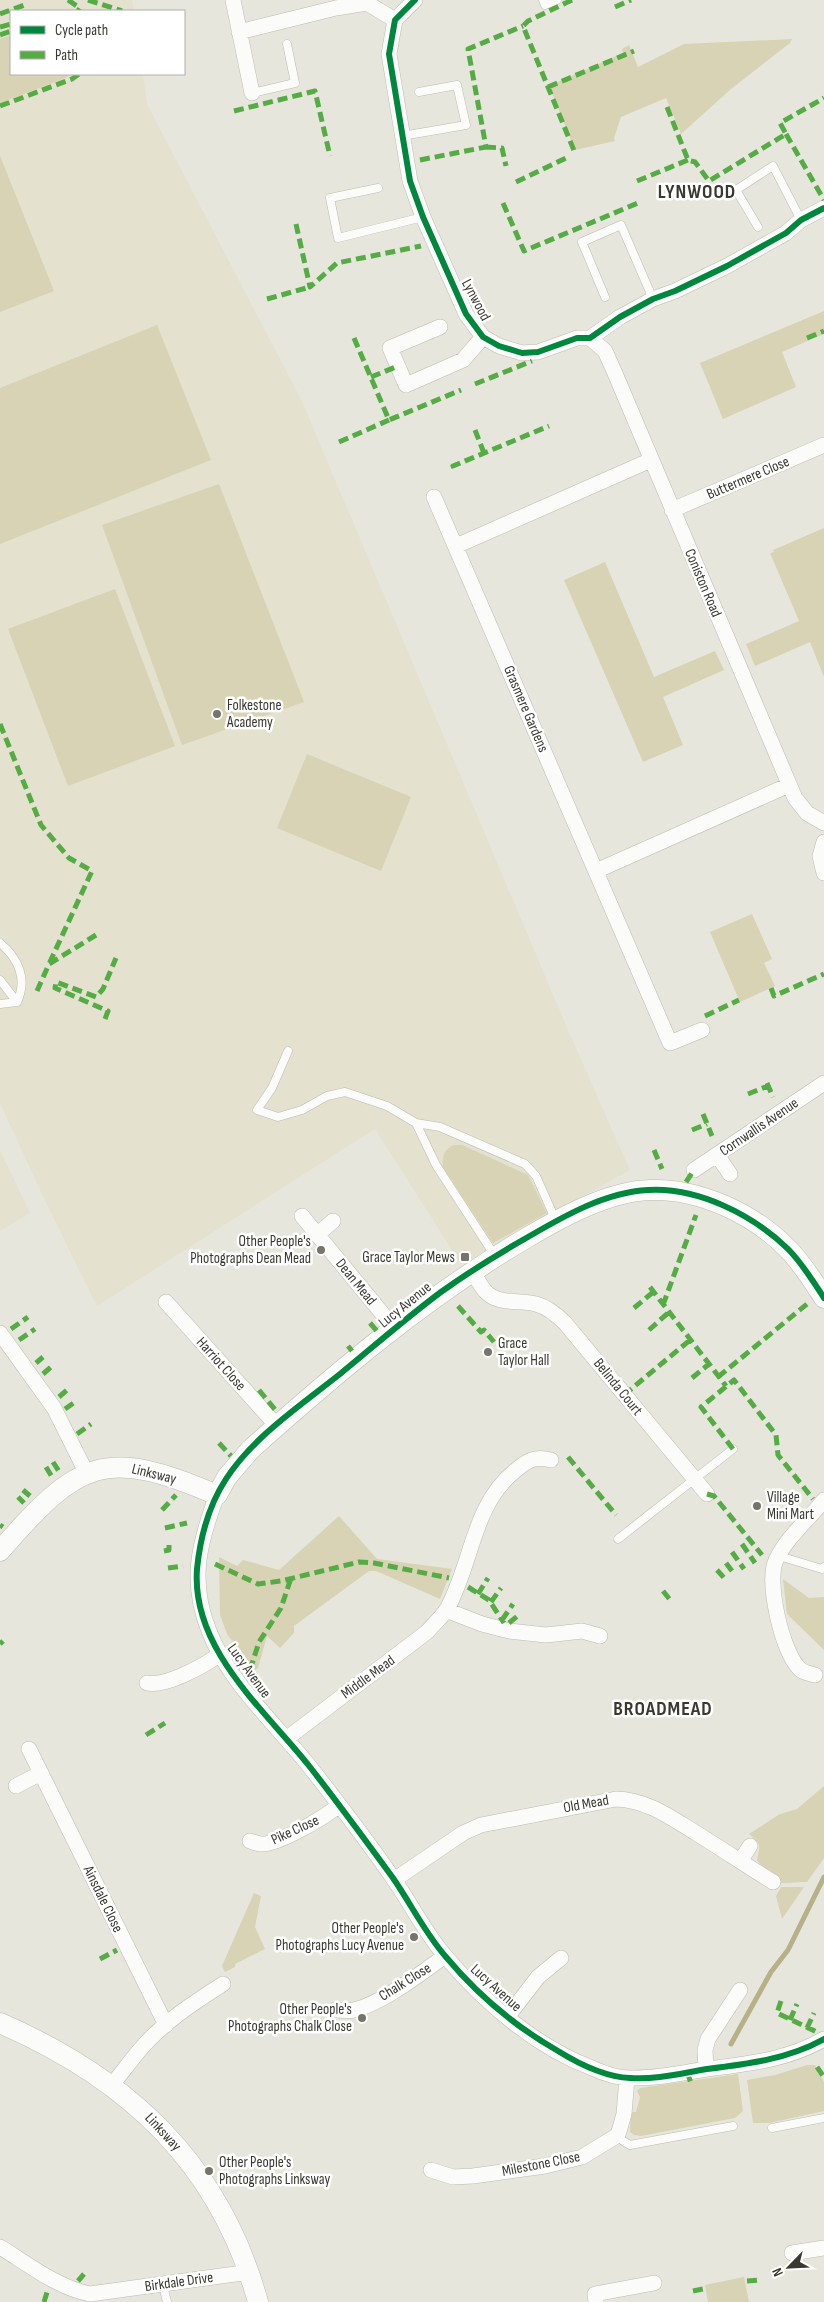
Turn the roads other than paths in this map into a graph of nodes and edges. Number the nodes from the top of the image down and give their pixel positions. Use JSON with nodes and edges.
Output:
{"nodes":[{"id":1,"x":233,"y":0,"type":"edge"},
{"id":2,"x":415,"y":0,"type":"edge"},
{"id":3,"x":543,"y":0,"type":"edge"},
{"id":4,"x":557,"y":0,"type":"edge"},
{"id":5,"x":366,"y":2,"type":"edge"},
{"id":6,"x":395,"y":20,"type":"junction"},
{"id":7,"x":239,"y":32,"type":"junction"},
{"id":8,"x":287,"y":44,"type":"dead end"},
{"id":9,"x":419,"y":92,"type":"dead end"},
{"id":10,"x":252,"y":93,"type":"joint"},
{"id":11,"x":402,"y":136,"type":"junction"},
{"id":12,"x":378,"y":188,"type":"dead end"},
{"id":13,"x":824,"y":208,"type":"edge"},
{"id":14,"x":423,"y":217,"type":"junction"},
{"id":15,"x":801,"y":220,"type":"junction"},
{"id":16,"x":758,"y":227,"type":"dead end"},
{"id":17,"x":605,"y":297,"type":"dead end"},
{"id":18,"x":653,"y":299,"type":"junction"},
{"id":19,"x":440,"y":327,"type":"dead end"},
{"id":20,"x":482,"y":336,"type":"junction"},
{"id":21,"x":590,"y":338,"type":"junction"},
{"id":22,"x":824,"y":445,"type":"edge"},
{"id":23,"x":651,"y":460,"type":"junction"},
{"id":24,"x":434,"y":497,"type":"dead end"},
{"id":25,"x":672,"y":510,"type":"junction"},
{"id":26,"x":456,"y":546,"type":"junction"},
{"id":27,"x":788,"y":785,"type":"junction"},
{"id":28,"x":824,"y":823,"type":"edge"},
{"id":29,"x":824,"y":842,"type":"edge"},
{"id":30,"x":596,"y":871,"type":"junction"},
{"id":31,"x":824,"y":873,"type":"edge"},
{"id":32,"x":0,"y":943,"type":"edge"},
{"id":33,"x":0,"y":980,"type":"edge"},
{"id":34,"x":17,"y":1002,"type":"junction"},
{"id":35,"x":0,"y":1004,"type":"edge"},
{"id":36,"x":702,"y":1030,"type":"dead end"},
{"id":37,"x":288,"y":1051,"type":"dead end"},
{"id":38,"x":824,"y":1083,"type":"edge"},
{"id":39,"x":416,"y":1124,"type":"junction"},
{"id":40,"x":717,"y":1154,"type":"junction"},
{"id":41,"x":694,"y":1170,"type":"dead end"},
{"id":42,"x":730,"y":1174,"type":"dead end"},
{"id":43,"x":302,"y":1216,"type":"dead end"},
{"id":44,"x":333,"y":1221,"type":"dead end"},
{"id":45,"x":556,"y":1221,"type":"junction"},
{"id":46,"x":318,"y":1234,"type":"junction"},
{"id":47,"x":495,"y":1256,"type":"junction"},
{"id":48,"x":472,"y":1271,"type":"junction"},
{"id":49,"x":824,"y":1298,"type":"edge"},
{"id":50,"x":166,"y":1302,"type":"dead end"},
{"id":51,"x":395,"y":1329,"type":"junction"},
{"id":52,"x":2,"y":1339,"type":"edge"},
{"id":53,"x":277,"y":1426,"type":"junction"},
{"id":54,"x":733,"y":1449,"type":"dead end"},
{"id":55,"x":551,"y":1460,"type":"dead end"},
{"id":56,"x":87,"y":1474,"type":"junction"},
{"id":57,"x":694,"y":1480,"type":"junction"},
{"id":58,"x":706,"y":1494,"type":"dead end"},
{"id":59,"x":217,"y":1495,"type":"junction"},
{"id":60,"x":824,"y":1500,"type":"edge"},
{"id":61,"x":618,"y":1539,"type":"dead end"},
{"id":62,"x":0,"y":1551,"type":"edge"},
{"id":63,"x":779,"y":1556,"type":"junction"},
{"id":64,"x":824,"y":1567,"type":"edge"},
{"id":65,"x":446,"y":1610,"type":"junction"},
{"id":66,"x":600,"y":1636,"type":"dead end"},
{"id":67,"x":219,"y":1655,"type":"junction"},
{"id":68,"x":814,"y":1675,"type":"dead end"},
{"id":69,"x":147,"y":1683,"type":"dead end"},
{"id":70,"x":286,"y":1739,"type":"junction"},
{"id":71,"x":29,"y":1749,"type":"dead end"},
{"id":72,"x":41,"y":1773,"type":"junction"},
{"id":73,"x":16,"y":1786,"type":"dead end"},
{"id":74,"x":338,"y":1806,"type":"junction"},
{"id":75,"x":250,"y":1840,"type":"dead end"},
{"id":76,"x":750,"y":1846,"type":"dead end"},
{"id":77,"x":741,"y":1860,"type":"junction"},
{"id":78,"x":394,"y":1880,"type":"junction"},
{"id":79,"x":773,"y":1882,"type":"dead end"},
{"id":80,"x":445,"y":1956,"type":"junction"},
{"id":81,"x":561,"y":1958,"type":"dead end"},
{"id":82,"x":224,"y":1984,"type":"dead end"},
{"id":83,"x":740,"y":1990,"type":"dead end"},
{"id":84,"x":335,"y":2010,"type":"dead end"},
{"id":85,"x":508,"y":2016,"type":"junction"},
{"id":86,"x":0,"y":2023,"type":"edge"},
{"id":87,"x":166,"y":2025,"type":"junction"},
{"id":88,"x":822,"y":2045,"type":"edge"},
{"id":89,"x":706,"y":2069,"type":"junction"},
{"id":90,"x":627,"y":2078,"type":"junction"},
{"id":91,"x":111,"y":2086,"type":"junction"},
{"id":92,"x":824,"y":2118,"type":"edge"},
{"id":93,"x":733,"y":2126,"type":"dead end"},
{"id":94,"x":772,"y":2128,"type":"dead end"},
{"id":95,"x":618,"y":2135,"type":"junction"},
{"id":96,"x":431,"y":2170,"type":"dead end"},
{"id":97,"x":0,"y":2247,"type":"edge"},
{"id":98,"x":824,"y":2249,"type":"edge"},
{"id":99,"x":792,"y":2253,"type":"dead end"},
{"id":100,"x":250,"y":2272,"type":"junction"},
{"id":101,"x":654,"y":2283,"type":"dead end"},
{"id":102,"x":163,"y":2285,"type":"junction"},
{"id":103,"x":624,"y":2295,"type":"edge"},
{"id":104,"x":596,"y":2301,"type":"edge"},
{"id":105,"x":167,"y":2302,"type":"edge"},
{"id":106,"x":258,"y":2302,"type":"edge"}],
"edges":[{"from":1,"to":7,"type":"street"},
{"from":2,"to":6,"type":"street"},
{"from":3,"to":4,"type":"lane"},
{"from":5,"to":6,"type":"street"},
{"from":5,"to":7,"type":"street"},
{"from":6,"to":11,"type":"street","name":"Lynwood"},
{"from":7,"to":10,"type":"street"},
{"from":8,"to":10,"type":"lane"},
{"from":9,"to":11,"type":"lane"},
{"from":11,"to":14,"type":"street","name":"Lynwood"},
{"from":12,"to":14,"type":"lane"},
{"from":13,"to":15,"type":"street","name":"Lynwood"},
{"from":14,"to":20,"type":"street","name":"Lynwood"},
{"from":15,"to":16,"type":"lane"},
{"from":15,"to":18,"type":"street","name":"Lynwood"},
{"from":17,"to":18,"type":"lane"},
{"from":18,"to":21,"type":"street","name":"Lynwood"},
{"from":19,"to":20,"type":"street","name":"Lynwood"},
{"from":20,"to":21,"type":"street","name":"Lynwood"},
{"from":21,"to":23,"type":"street","name":"Coniston Road"},
{"from":22,"to":25,"type":"street","name":"Buttermere Close"},
{"from":23,"to":25,"type":"street","name":"Coniston Road"},
{"from":23,"to":26,"type":"street"},
{"from":24,"to":26,"type":"street","name":"Grasmere Gardens"},
{"from":25,"to":27,"type":"street","name":"Coniston Road"},
{"from":26,"to":30,"type":"street","name":"Grasmere Gardens"},
{"from":27,"to":28,"type":"street","name":"Coniston Road"},
{"from":27,"to":30,"type":"street"},
{"from":29,"to":31,"type":"street"},
{"from":30,"to":36,"type":"street","name":"Grasmere Gardens"},
{"from":32,"to":34,"type":"lane"},
{"from":33,"to":34,"type":"lane"},
{"from":34,"to":35,"type":"lane"},
{"from":37,"to":39,"type":"lane"},
{"from":38,"to":40,"type":"street","name":"Cornwallis Avenue"},
{"from":39,"to":45,"type":"lane"},
{"from":39,"to":47,"type":"lane"},
{"from":40,"to":41,"type":"street","name":"Cornwallis Avenue"},
{"from":40,"to":42,"type":"street"},
{"from":43,"to":46,"type":"street","name":"Dean Mead"},
{"from":44,"to":46,"type":"street"},
{"from":45,"to":47,"type":"street","name":"Lucy Avenue"},
{"from":45,"to":49,"type":"street","name":"Lucy Avenue"},
{"from":46,"to":51,"type":"street","name":"Dean Mead"},
{"from":47,"to":48,"type":"street","name":"Lucy Avenue"},
{"from":48,"to":51,"type":"street","name":"Lucy Avenue"},
{"from":48,"to":57,"type":"street","name":"Belinda Court"},
{"from":50,"to":53,"type":"street","name":"Harriot Close"},
{"from":51,"to":53,"type":"street","name":"Lucy Avenue"},
{"from":52,"to":56,"type":"street"},
{"from":53,"to":59,"type":"street","name":"Lucy Avenue"},
{"from":54,"to":57,"type":"lane"},
{"from":55,"to":65,"type":"street","name":"Middle Mead"},
{"from":56,"to":59,"type":"street","name":"Linksway"},
{"from":56,"to":62,"type":"street","name":"Linksway"},
{"from":57,"to":58,"type":"street","name":"Belinda Court"},
{"from":57,"to":61,"type":"lane"},
{"from":59,"to":67,"type":"street","name":"Lucy Avenue"},
{"from":60,"to":63,"type":"street"},
{"from":63,"to":64,"type":"lane"},
{"from":63,"to":68,"type":"street"},
{"from":65,"to":66,"type":"street"},
{"from":65,"to":70,"type":"street","name":"Middle Mead"},
{"from":67,"to":69,"type":"street"},
{"from":67,"to":70,"type":"street","name":"Lucy Avenue"},
{"from":70,"to":74,"type":"street","name":"Lucy Avenue"},
{"from":71,"to":72,"type":"street","name":"Ainsdale Close"},
{"from":72,"to":73,"type":"street"},
{"from":72,"to":87,"type":"street","name":"Ainsdale Close"},
{"from":74,"to":75,"type":"street","name":"Pike Close"},
{"from":74,"to":78,"type":"street","name":"Lucy Avenue"},
{"from":76,"to":77,"type":"street"},
{"from":77,"to":78,"type":"street","name":"Old Mead"},
{"from":77,"to":79,"type":"street","name":"Old Mead"},
{"from":78,"to":80,"type":"street","name":"Lucy Avenue"},
{"from":80,"to":84,"type":"street","name":"Chalk Close"},
{"from":80,"to":85,"type":"street","name":"Lucy Avenue"},
{"from":81,"to":85,"type":"street"},
{"from":82,"to":87,"type":"street"},
{"from":83,"to":89,"type":"street"},
{"from":85,"to":90,"type":"street","name":"Lucy Avenue"},
{"from":86,"to":91,"type":"street","name":"Linksway"},
{"from":87,"to":91,"type":"street"},
{"from":88,"to":89,"type":"street","name":"Lucy Avenue"},
{"from":89,"to":90,"type":"street","name":"Lucy Avenue"},
{"from":90,"to":95,"type":"street"},
{"from":91,"to":100,"type":"street","name":"Linksway"},
{"from":92,"to":94,"type":"lane"},
{"from":93,"to":95,"type":"lane"},
{"from":95,"to":96,"type":"street","name":"Milestone Close"},
{"from":97,"to":102,"type":"street","name":"Birkdale Drive"},
{"from":98,"to":99,"type":"street"},
{"from":100,"to":102,"type":"street","name":"Birkdale Drive"},
{"from":100,"to":106,"type":"street","name":"Linksway"},
{"from":101,"to":103,"type":"street"},
{"from":102,"to":105,"type":"lane"},
{"from":103,"to":104,"type":"street"}]}
